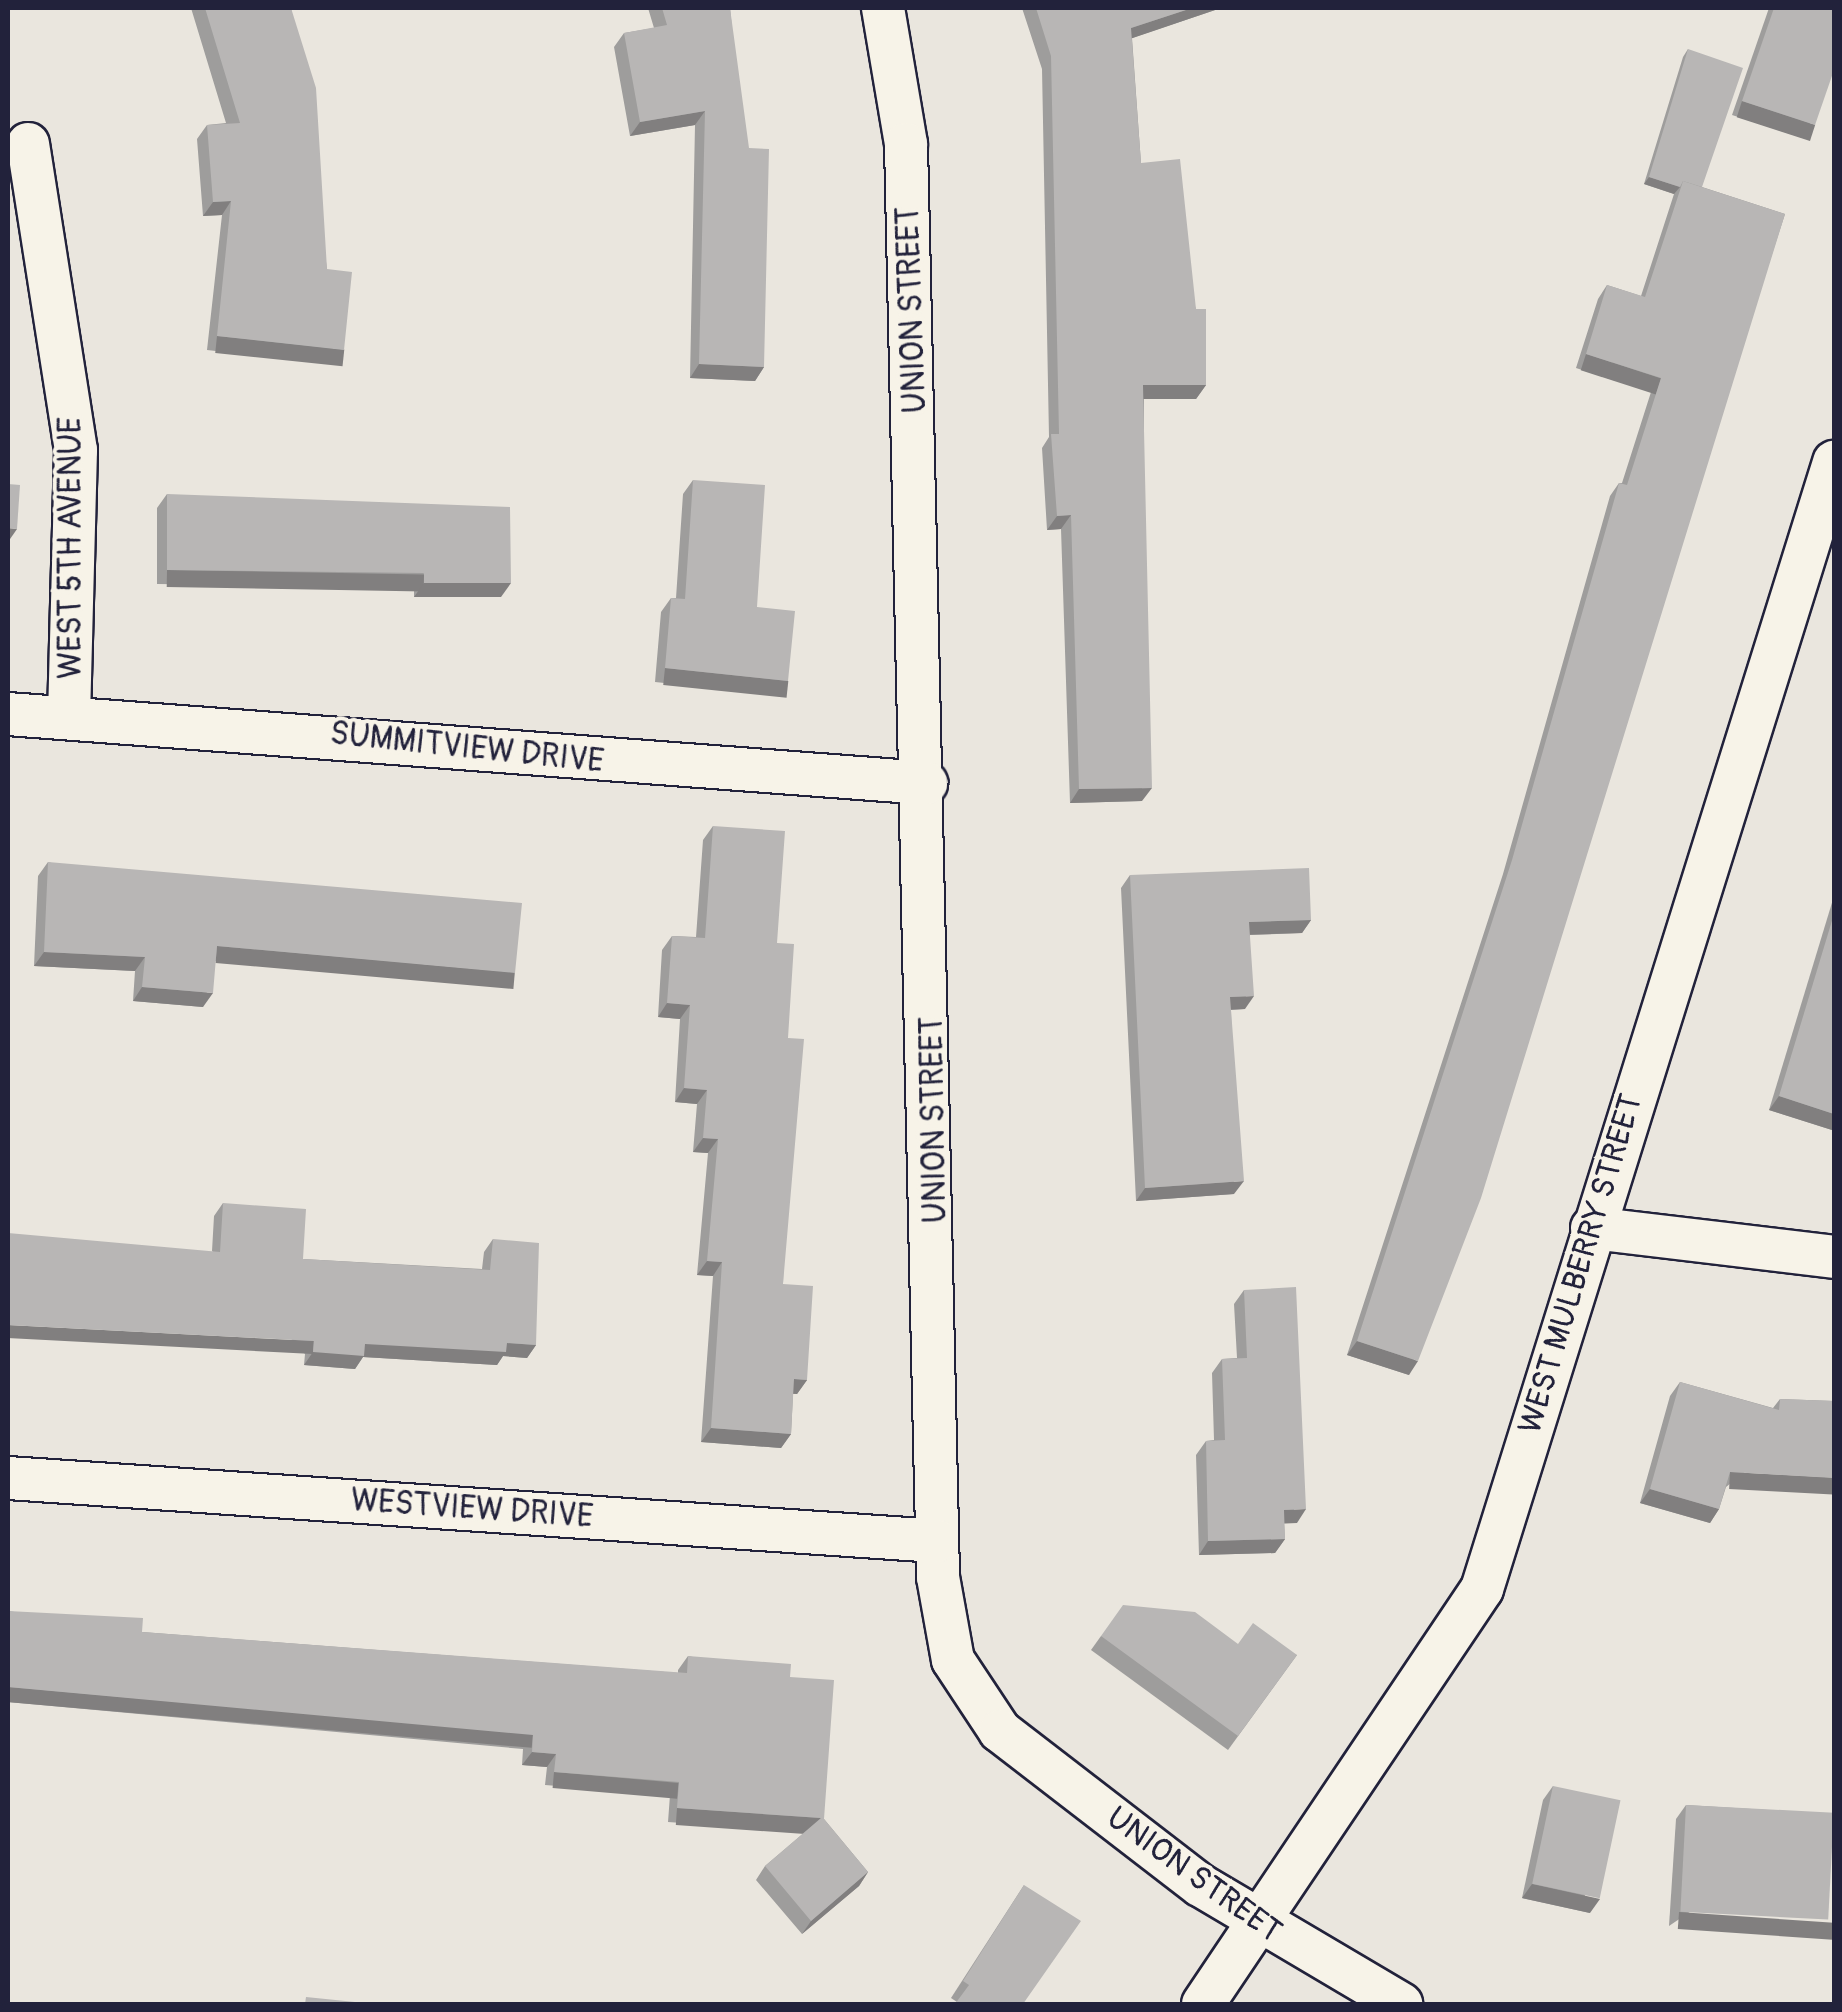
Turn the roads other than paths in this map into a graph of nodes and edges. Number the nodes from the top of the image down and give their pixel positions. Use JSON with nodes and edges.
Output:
{"nodes":[{"id":1,"x":883,"y":8,"type":"edge"},
{"id":2,"x":28,"y":144,"type":"dead end"},
{"id":3,"x":1834,"y":462,"type":"edge"},
{"id":4,"x":8,"y":714,"type":"edge"},
{"id":5,"x":68,"y":716,"type":"junction"},
{"id":6,"x":926,"y":782,"type":"junction"},
{"id":7,"x":1592,"y":1228,"type":"junction"},
{"id":8,"x":1834,"y":1257,"type":"edge"},
{"id":9,"x":8,"y":1478,"type":"edge"},
{"id":10,"x":937,"y":1541,"type":"junction"},
{"id":11,"x":1259,"y":1926,"type":"junction"},
{"id":12,"x":1204,"y":2004,"type":"edge"},
{"id":13,"x":1401,"y":2004,"type":"edge"}],
"edges":[{"from":1,"to":6,"type":"street","name":"UNION STREET"},
{"from":2,"to":5,"type":"street","name":"WEST 5TH AVENUE"},
{"from":3,"to":7,"type":"street","name":"WEST MULBERRY STREET"},
{"from":4,"to":5,"type":"street","name":"SUMMITVIEW DRIVE"},
{"from":5,"to":6,"type":"street","name":"SUMMITVIEW DRIVE"},
{"from":6,"to":10,"type":"street","name":"UNION STREET"},
{"from":7,"to":8,"type":"street"},
{"from":7,"to":11,"type":"street","name":"WEST MULBERRY STREET"},
{"from":9,"to":10,"type":"street","name":"WESTVIEW DRIVE"},
{"from":10,"to":11,"type":"street","name":"UNION STREET"},
{"from":11,"to":12,"type":"street","name":"WEST MULBERRY STREET"},
{"from":11,"to":13,"type":"street","name":"UNION STREET"}]}
